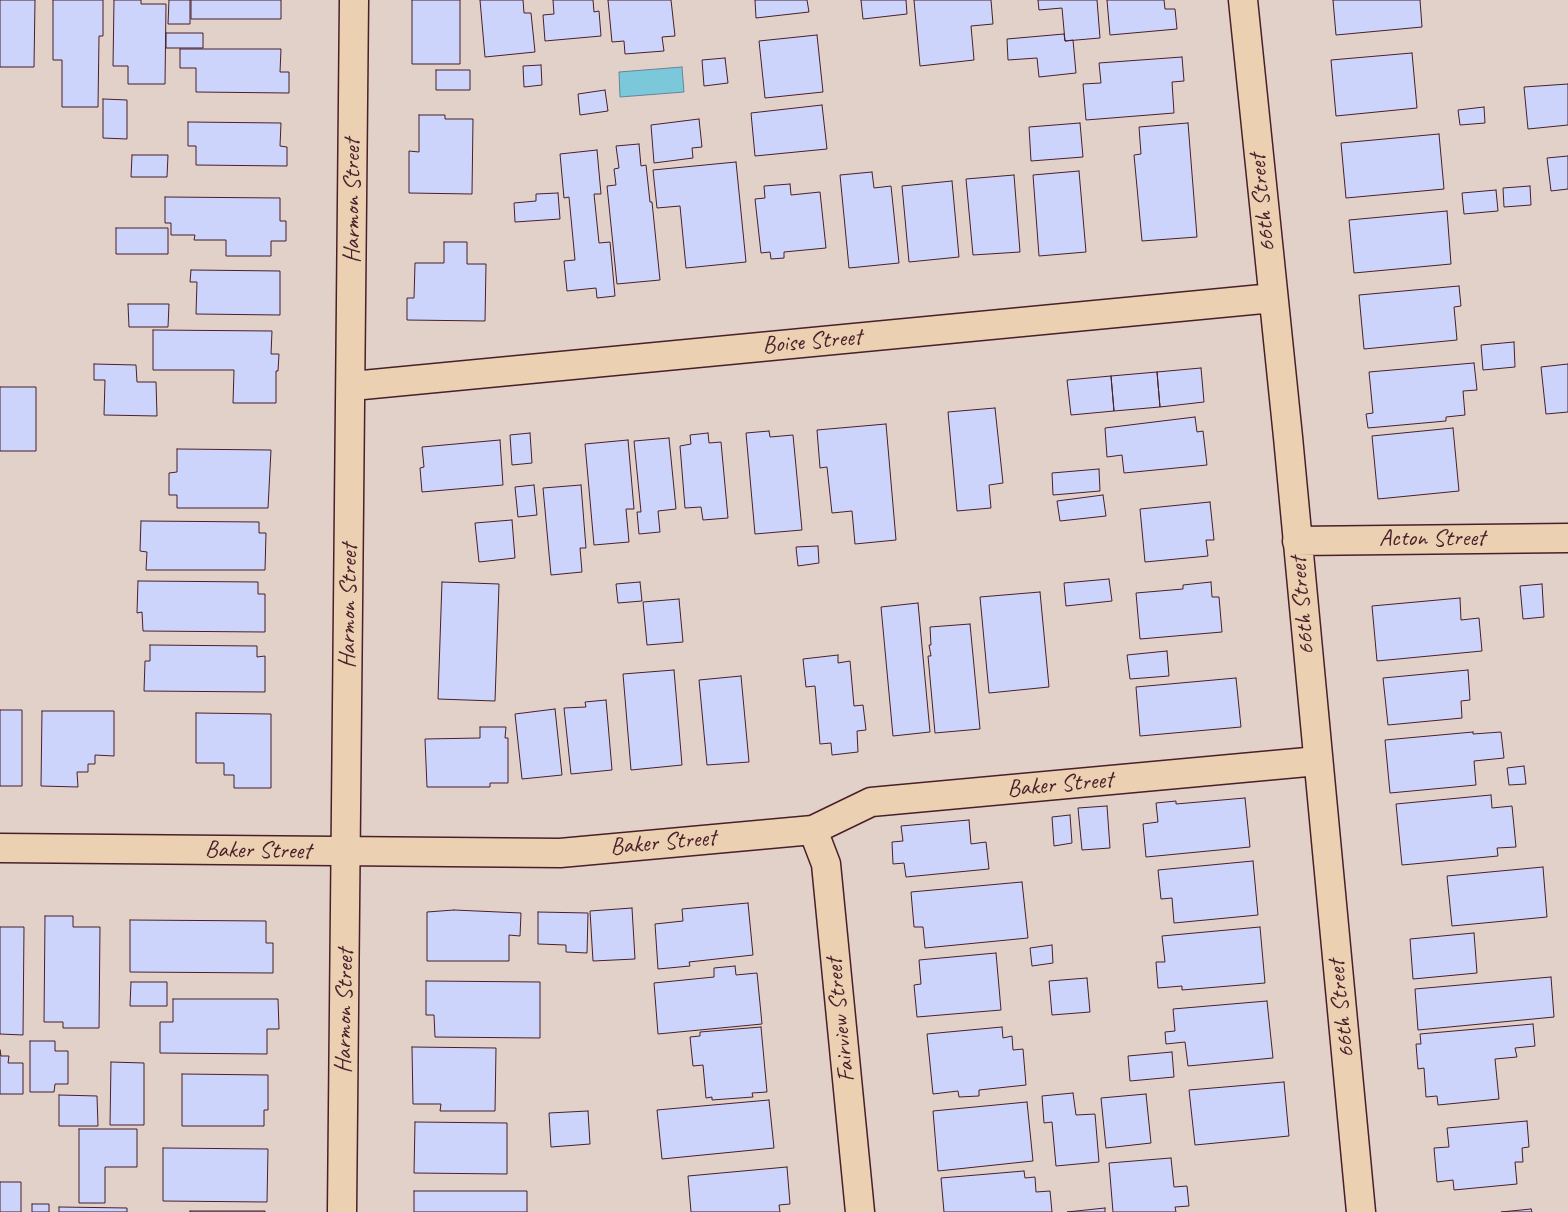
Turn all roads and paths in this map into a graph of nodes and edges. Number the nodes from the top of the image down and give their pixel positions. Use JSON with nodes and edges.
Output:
{"nodes":[{"id":1,"x":354,"y":0,"type":"edge"},
{"id":2,"x":1243,"y":0,"type":"edge"},
{"id":3,"x":1273,"y":298,"type":"junction"},
{"id":4,"x":352,"y":386,"type":"junction"},
{"id":5,"x":1568,"y":538,"type":"edge"},
{"id":6,"x":1297,"y":541,"type":"junction"},
{"id":7,"x":1318,"y":761,"type":"junction"},
{"id":8,"x":813,"y":830,"type":"junction"},
{"id":9,"x":0,"y":848,"type":"edge"},
{"id":10,"x":346,"y":852,"type":"junction"},
{"id":11,"x":342,"y":1212,"type":"edge"},
{"id":12,"x":860,"y":1212,"type":"edge"},
{"id":13,"x":1362,"y":1212,"type":"edge"}],
"edges":[{"from":1,"to":4,"type":"street","name":"Harmon Street"},
{"from":2,"to":3,"type":"street","name":"66th Street"},
{"from":3,"to":4,"type":"street","name":"Boise Street"},
{"from":3,"to":6,"type":"street","name":"66th Street"},
{"from":4,"to":10,"type":"street","name":"Harmon Street"},
{"from":5,"to":6,"type":"street","name":"Acton Street"},
{"from":6,"to":7,"type":"street","name":"66th Street"},
{"from":7,"to":8,"type":"street","name":"Baker Street"},
{"from":7,"to":13,"type":"street","name":"66th Street"},
{"from":8,"to":10,"type":"street","name":"Baker Street"},
{"from":8,"to":12,"type":"street","name":"Fairview Street"},
{"from":9,"to":10,"type":"street","name":"Baker Street"},
{"from":10,"to":11,"type":"street","name":"Harmon Street"}]}
